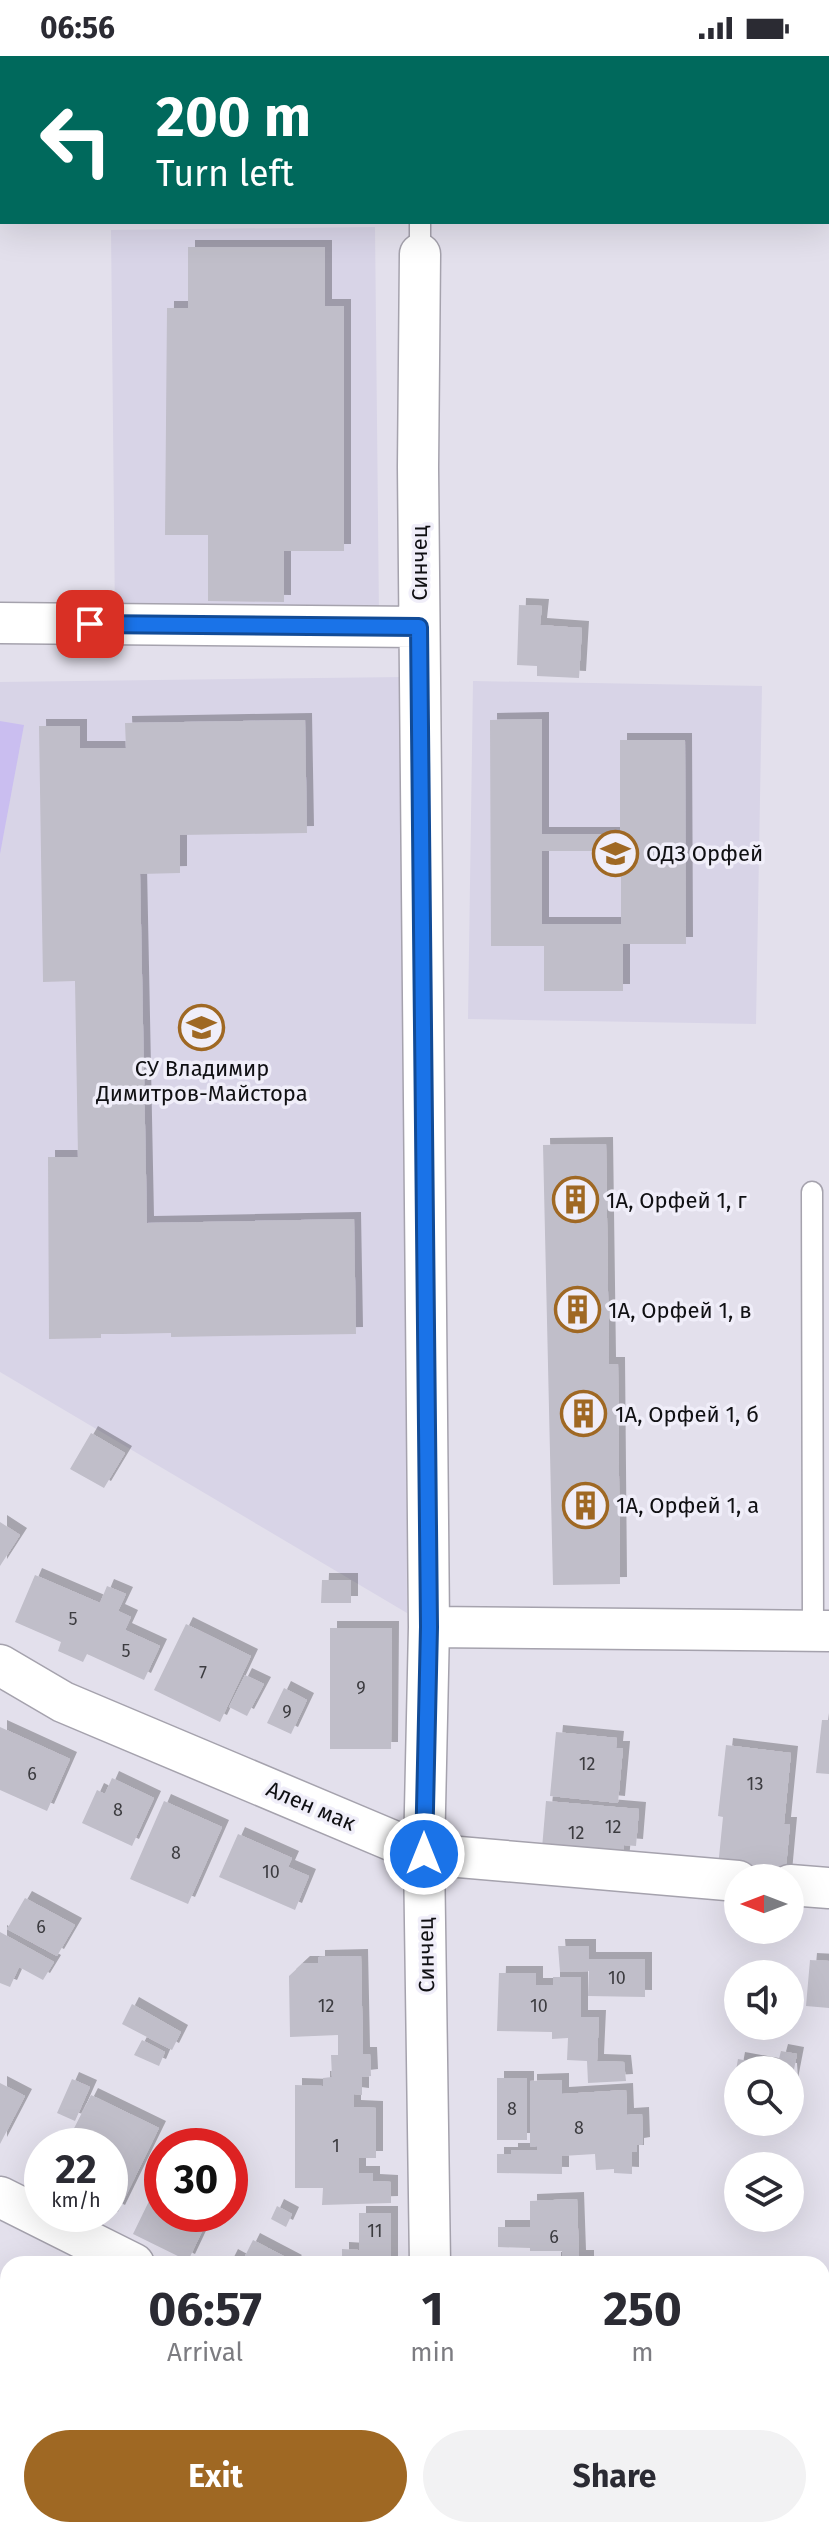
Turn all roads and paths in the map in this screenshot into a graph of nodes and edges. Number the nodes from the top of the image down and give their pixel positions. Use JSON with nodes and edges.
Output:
{"nodes":[{"id":1,"x":420,"y":238,"type":"edge"},
{"id":2,"x":0,"y":623,"type":"edge"},
{"id":3,"x":419,"y":627,"type":"junction"},
{"id":4,"x":812,"y":1192,"type":"dead end"},
{"id":5,"x":429,"y":1627,"type":"junction"},
{"id":6,"x":821,"y":1631,"type":"edge"},
{"id":7,"x":0,"y":1665,"type":"edge"},
{"id":8,"x":424,"y":1854,"type":"junction"},
{"id":9,"x":724,"y":1880,"type":"edge"},
{"id":10,"x":804,"y":1886,"type":"edge"},
{"id":11,"x":829,"y":1888,"type":"edge"},
{"id":12,"x":0,"y":2197,"type":"edge"},
{"id":13,"x":118,"y":2256,"type":"edge"},
{"id":14,"x":430,"y":2256,"type":"edge"}],
"edges":[{"from":1,"to":3,"type":"street","name":"Синчец"},
{"from":2,"to":3,"type":"street"},
{"from":3,"to":5,"type":"street","name":"Синчец"},
{"from":4,"to":6,"type":"lane"},
{"from":5,"to":6,"type":"street"},
{"from":5,"to":8,"type":"street","name":"Синчец"},
{"from":7,"to":8,"type":"street","name":"Ален мак"},
{"from":8,"to":9,"type":"street","name":"Ален мак"},
{"from":8,"to":14,"type":"street","name":"Синчец"},
{"from":10,"to":11,"type":"street"},
{"from":12,"to":13,"type":"street"}]}
